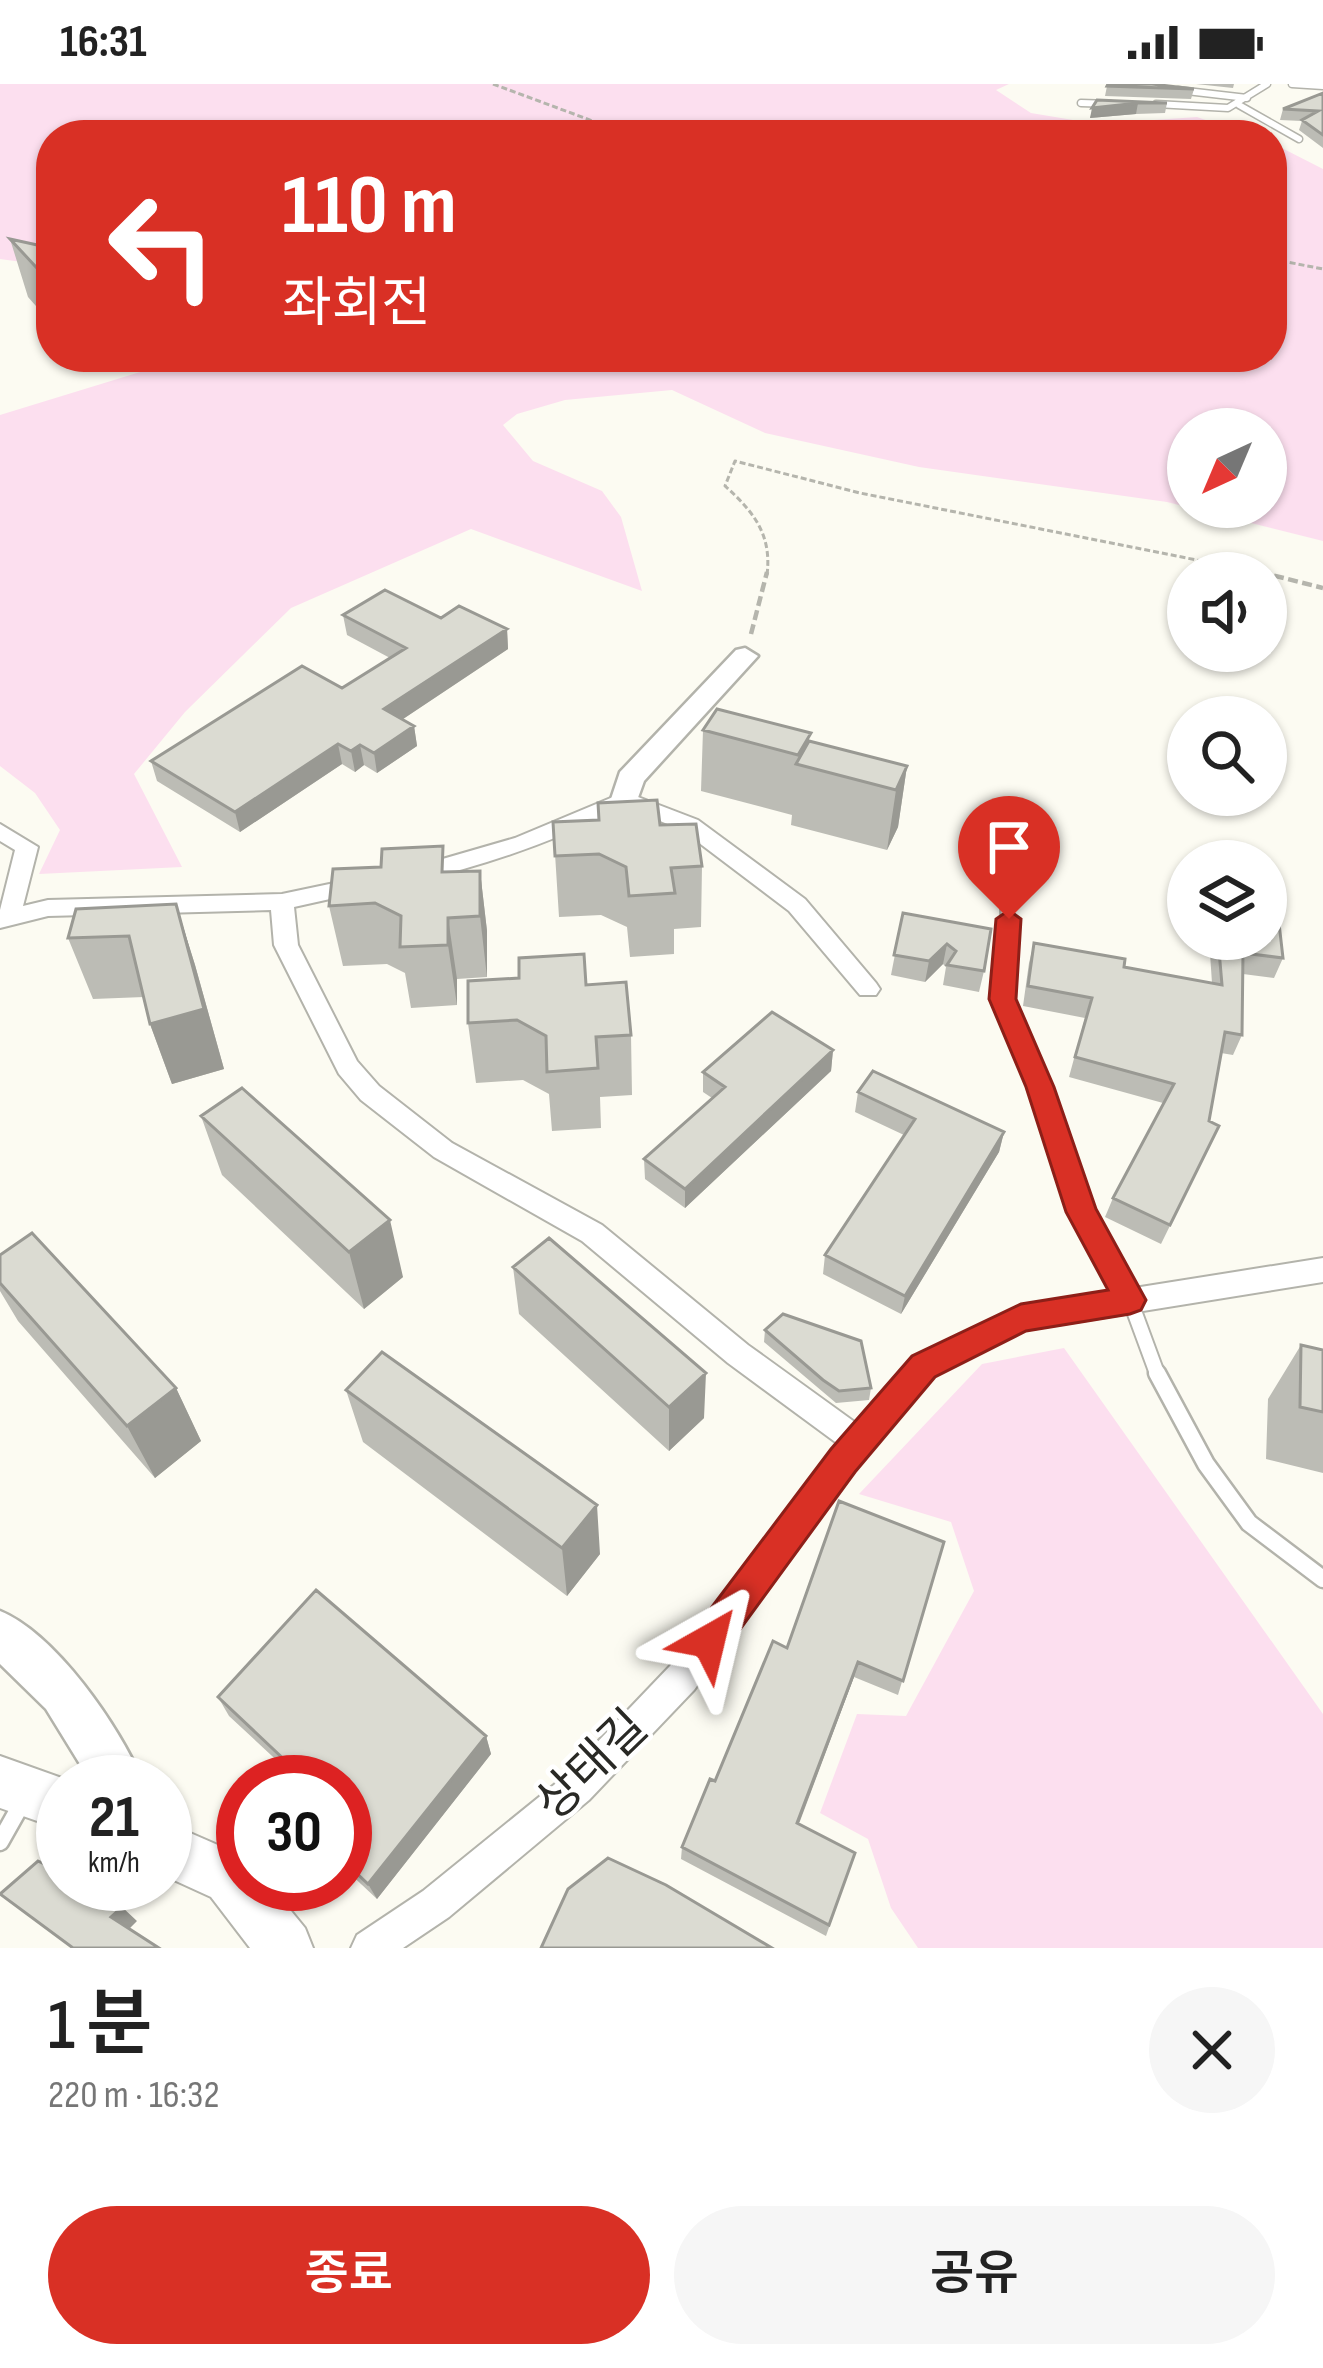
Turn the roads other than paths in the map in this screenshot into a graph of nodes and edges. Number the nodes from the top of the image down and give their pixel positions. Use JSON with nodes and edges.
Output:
{"nodes":[{"id":1,"x":1267,"y":84,"type":"edge"},
{"id":2,"x":1292,"y":84,"type":"edge"},
{"id":3,"x":1323,"y":86,"type":"edge"},
{"id":4,"x":1176,"y":90,"type":"edge"},
{"id":5,"x":1248,"y":98,"type":"junction"},
{"id":6,"x":1081,"y":104,"type":"dead end"},
{"id":7,"x":1126,"y":104,"type":"edge"},
{"id":8,"x":1141,"y":104,"type":"edge"},
{"id":9,"x":1239,"y":105,"type":"junction"},
{"id":10,"x":1265,"y":120,"type":"edge"},
{"id":11,"x":1287,"y":133,"type":"edge"},
{"id":12,"x":1299,"y":140,"type":"dead end"},
{"id":13,"x":745,"y":656,"type":"road end"},
{"id":14,"x":626,"y":799,"type":"junction"},
{"id":15,"x":0,"y":832,"type":"edge"},
{"id":16,"x":1005,"y":850,"type":"dead end"},
{"id":17,"x":282,"y":902,"type":"junction"},
{"id":18,"x":5,"y":917,"type":"edge"},
{"id":19,"x":868,"y":989,"type":"dead end"},
{"id":20,"x":1323,"y":1270,"type":"edge"},
{"id":21,"x":1130,"y":1300,"type":"junction"},
{"id":22,"x":859,"y":1442,"type":"junction"},
{"id":23,"x":1323,"y":1579,"type":"edge"},
{"id":24,"x":0,"y":1633,"type":"edge"},
{"id":25,"x":102,"y":1755,"type":"edge"},
{"id":26,"x":30,"y":1792,"type":"edge"},
{"id":27,"x":0,"y":1842,"type":"edge"},
{"id":28,"x":192,"y":1862,"type":"edge"},
{"id":29,"x":285,"y":1948,"type":"edge"},
{"id":30,"x":370,"y":1948,"type":"edge"}],
"edges":[{"from":1,"to":5,"type":"lane"},
{"from":2,"to":3,"type":"lane"},
{"from":4,"to":5,"type":"lane"},
{"from":5,"to":9,"type":"lane"},
{"from":6,"to":7,"type":"lane"},
{"from":8,"to":9,"type":"lane"},
{"from":9,"to":10,"type":"lane"},
{"from":11,"to":12,"type":"lane"},
{"from":13,"to":14,"type":"street"},
{"from":14,"to":17,"type":"street"},
{"from":14,"to":19,"type":"street"},
{"from":15,"to":18,"type":"street"},
{"from":16,"to":21,"type":"lane"},
{"from":17,"to":18,"type":"street"},
{"from":17,"to":22,"type":"street"},
{"from":20,"to":21,"type":"street","name":"상태길"},
{"from":21,"to":22,"type":"street","name":"상태길"},
{"from":21,"to":23,"type":"lane"},
{"from":22,"to":30,"type":"street","name":"상태길"},
{"from":24,"to":25,"type":"street"},
{"from":26,"to":27,"type":"lane"},
{"from":28,"to":29,"type":"main road"}]}
